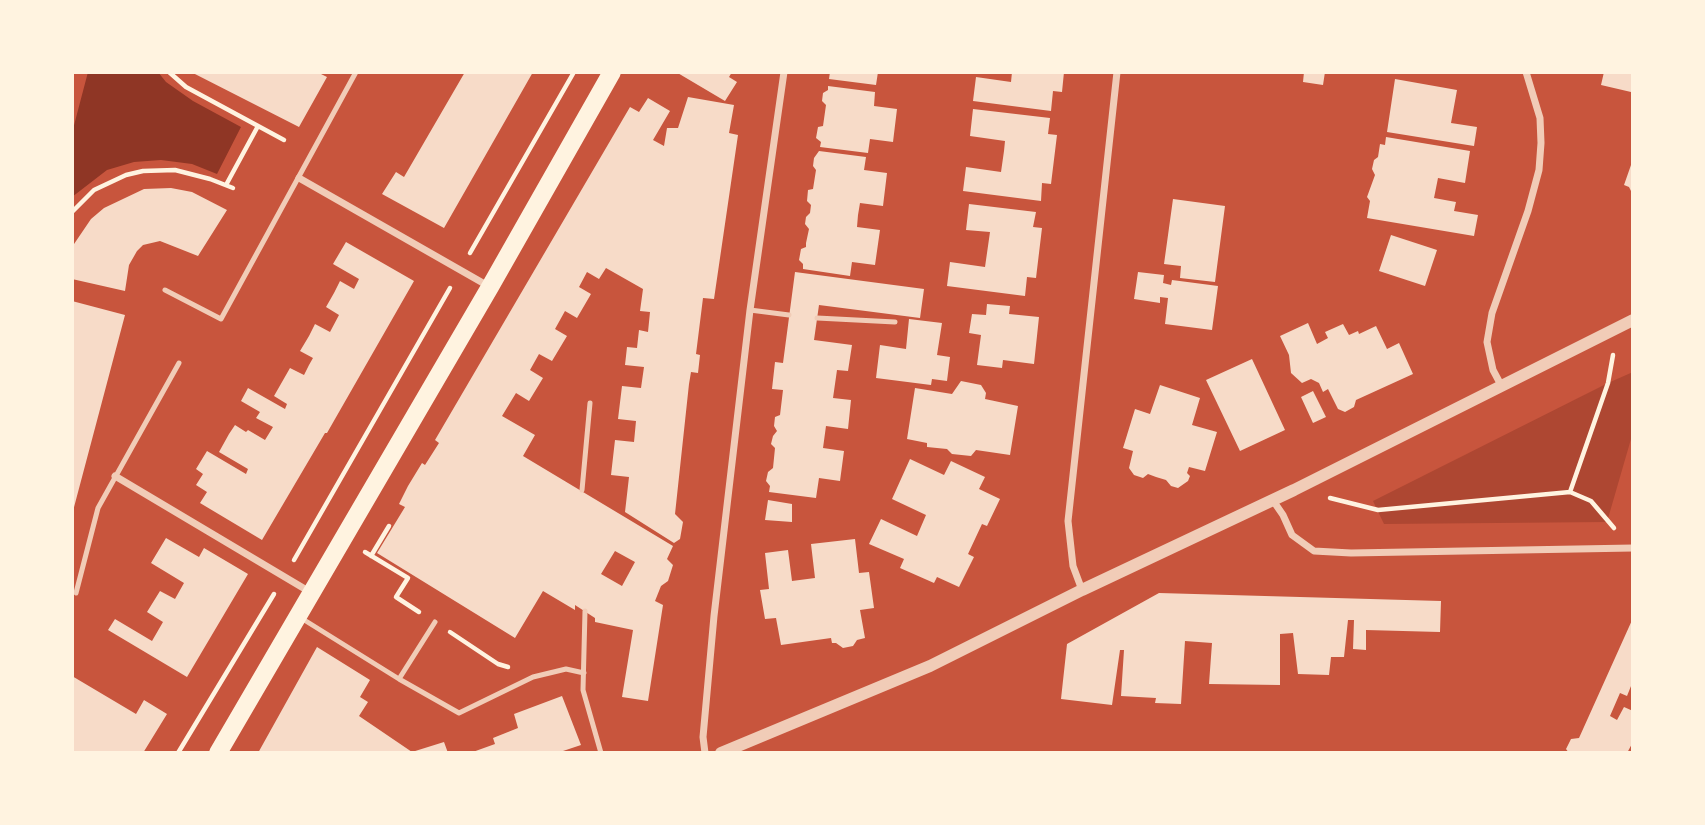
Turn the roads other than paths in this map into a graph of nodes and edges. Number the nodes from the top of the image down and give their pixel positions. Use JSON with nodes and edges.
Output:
{"nodes":[{"id":1,"x":356,"y":72,"type":"edge"},
{"id":2,"x":612,"y":72,"type":"edge"},
{"id":3,"x":784,"y":72,"type":"edge"},
{"id":4,"x":1117,"y":72,"type":"edge"},
{"id":5,"x":1527,"y":72,"type":"edge"},
{"id":6,"x":299,"y":178,"type":"junction"},
{"id":7,"x":490,"y":287,"type":"junction"},
{"id":8,"x":165,"y":290,"type":"dead end"},
{"id":9,"x":750,"y":310,"type":"junction"},
{"id":10,"x":789,"y":315,"type":"dead end"},
{"id":11,"x":817,"y":318,"type":"dead end"},
{"id":12,"x":1633,"y":320,"type":"edge"},
{"id":13,"x":895,"y":323,"type":"dead end"},
{"id":14,"x":179,"y":363,"type":"dead end"},
{"id":15,"x":1501,"y":385,"type":"junction"},
{"id":16,"x":590,"y":404,"type":"dead end"},
{"id":17,"x":115,"y":476,"type":"junction"},
{"id":18,"x":582,"y":490,"type":"dead end"},
{"id":19,"x":1271,"y":499,"type":"junction"},
{"id":20,"x":1633,"y":548,"type":"edge"},
{"id":21,"x":1082,"y":590,"type":"junction"},
{"id":22,"x":311,"y":592,"type":"junction"},
{"id":23,"x":76,"y":593,"type":"dead end"},
{"id":24,"x":585,"y":611,"type":"dead end"},
{"id":25,"x":298,"y":615,"type":"junction"},
{"id":26,"x":435,"y":622,"type":"dead end"},
{"id":27,"x":584,"y":673,"type":"junction"},
{"id":28,"x":399,"y":679,"type":"junction"},
{"id":29,"x":218,"y":753,"type":"edge"},
{"id":30,"x":601,"y":753,"type":"edge"},
{"id":31,"x":705,"y":753,"type":"edge"},
{"id":32,"x":721,"y":753,"type":"edge"}],
"edges":[{"from":1,"to":6,"type":"lane"},
{"from":2,"to":7,"type":"main road"},
{"from":3,"to":9,"type":"street"},
{"from":4,"to":21,"type":"street"},
{"from":5,"to":15,"type":"street"},
{"from":6,"to":7,"type":"street"},
{"from":6,"to":8,"type":"lane"},
{"from":7,"to":22,"type":"main road"},
{"from":9,"to":10,"type":"lane"},
{"from":9,"to":31,"type":"street"},
{"from":11,"to":13,"type":"lane"},
{"from":12,"to":15,"type":"street"},
{"from":14,"to":17,"type":"lane"},
{"from":15,"to":19,"type":"street"},
{"from":16,"to":18,"type":"lane"},
{"from":17,"to":22,"type":"street"},
{"from":17,"to":23,"type":"lane"},
{"from":19,"to":20,"type":"street"},
{"from":19,"to":21,"type":"street"},
{"from":21,"to":32,"type":"street"},
{"from":22,"to":25,"type":"main road"},
{"from":24,"to":27,"type":"lane"},
{"from":25,"to":28,"type":"lane"},
{"from":25,"to":29,"type":"main road"},
{"from":26,"to":28,"type":"lane"},
{"from":27,"to":28,"type":"lane"},
{"from":27,"to":30,"type":"lane"}]}
